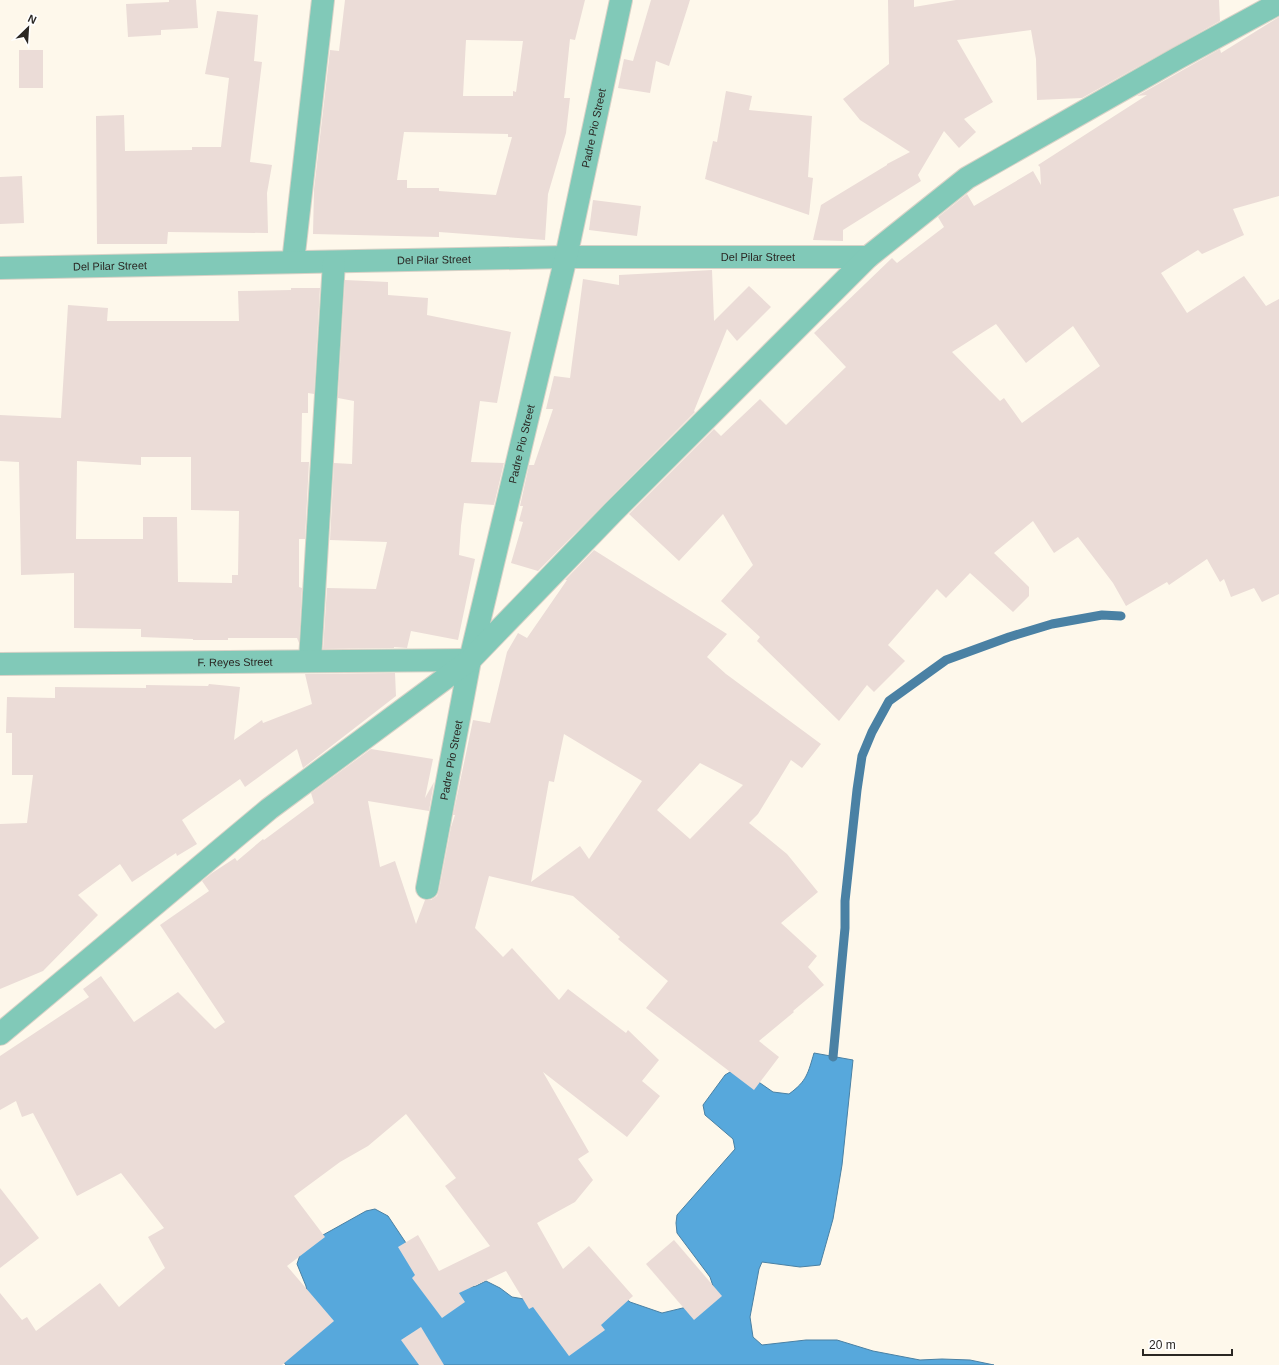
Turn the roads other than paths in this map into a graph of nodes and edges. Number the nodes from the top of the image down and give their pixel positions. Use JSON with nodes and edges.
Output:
{"nodes":[{"id":1,"x":323,"y":0,"type":"edge"},
{"id":2,"x":621,"y":0,"type":"edge"},
{"id":3,"x":1279,"y":3,"type":"edge"},
{"id":4,"x":566,"y":257,"type":"junction"},
{"id":5,"x":868,"y":257,"type":"junction"},
{"id":6,"x":293,"y":262,"type":"junction"},
{"id":7,"x":334,"y":262,"type":"junction"},
{"id":8,"x":0,"y":268,"type":"edge"},
{"id":9,"x":310,"y":660,"type":"junction"},
{"id":10,"x":470,"y":660,"type":"junction"},
{"id":11,"x":0,"y":664,"type":"edge"},
{"id":12,"x":427,"y":888,"type":"dead end"},
{"id":13,"x":0,"y":1034,"type":"edge"}],
"edges":[{"from":1,"to":6,"type":"street"},
{"from":2,"to":4,"type":"street","name":"Padre Pio Street"},
{"from":3,"to":5,"type":"street"},
{"from":4,"to":5,"type":"street","name":"Del Pilar Street"},
{"from":4,"to":7,"type":"street","name":"Del Pilar Street"},
{"from":4,"to":10,"type":"street","name":"Padre Pio Street"},
{"from":5,"to":10,"type":"street"},
{"from":6,"to":7,"type":"street","name":"Del Pilar Street"},
{"from":6,"to":8,"type":"street","name":"Del Pilar Street"},
{"from":7,"to":9,"type":"street"},
{"from":9,"to":10,"type":"street","name":"F. Reyes Street"},
{"from":9,"to":11,"type":"street","name":"F. Reyes Street"},
{"from":10,"to":12,"type":"street","name":"Padre Pio Street"},
{"from":10,"to":13,"type":"street"}]}
